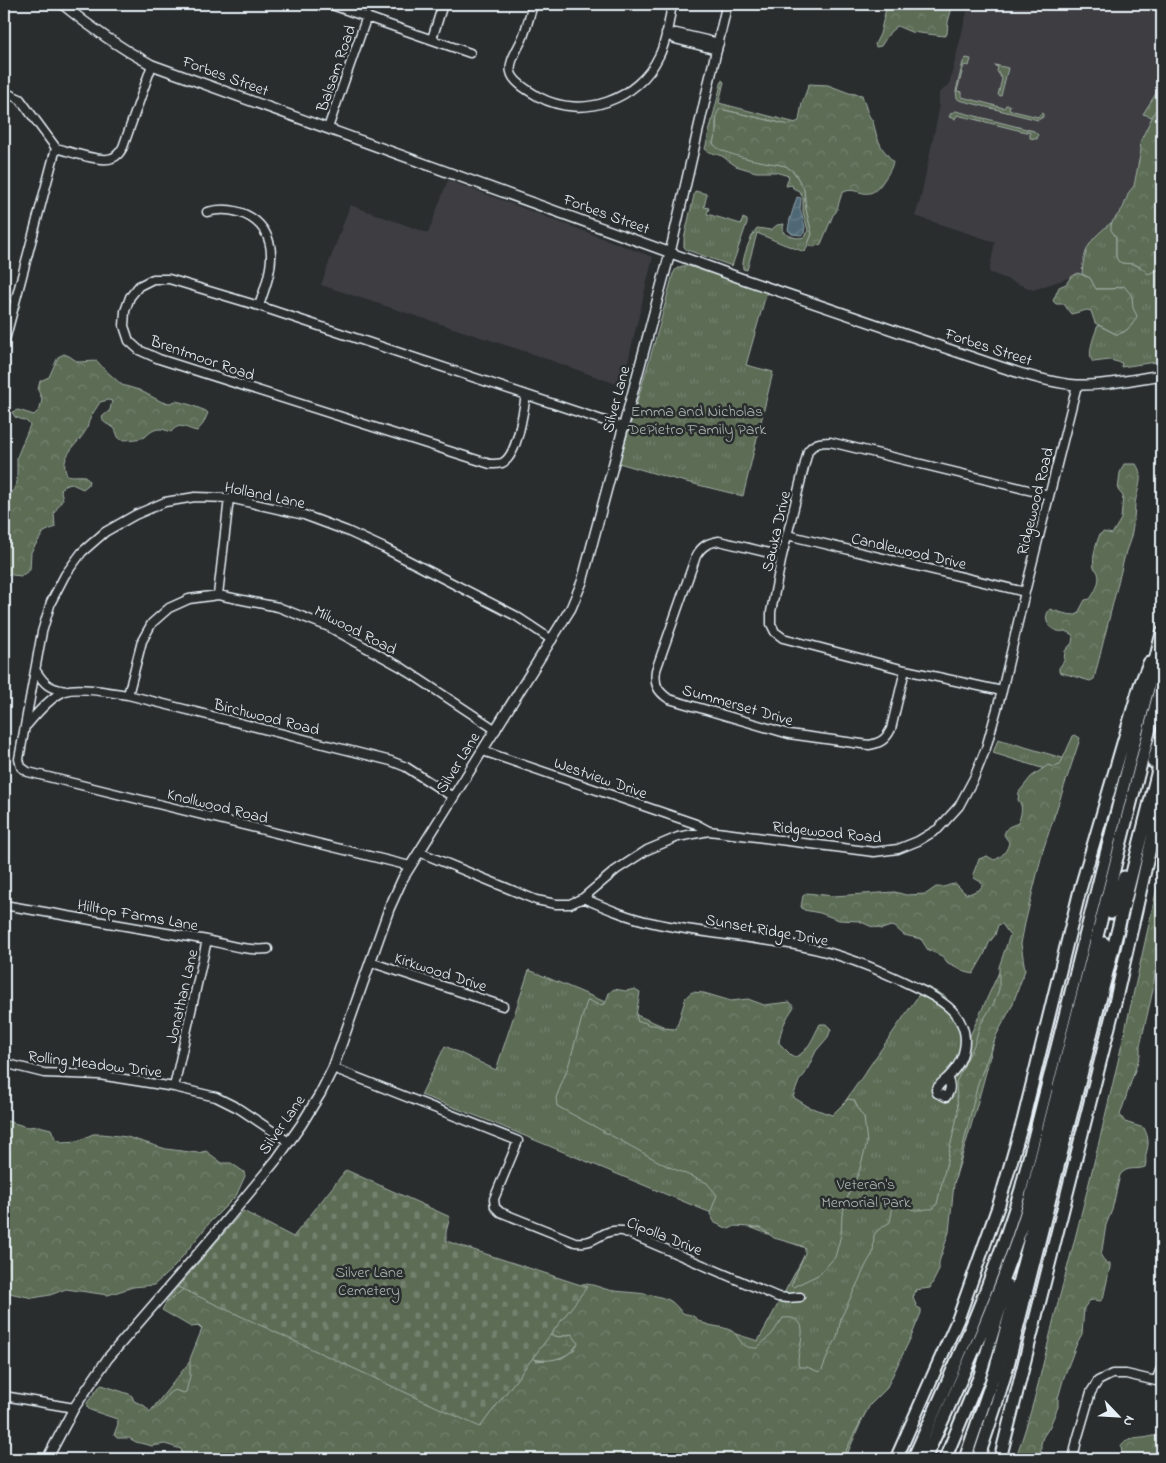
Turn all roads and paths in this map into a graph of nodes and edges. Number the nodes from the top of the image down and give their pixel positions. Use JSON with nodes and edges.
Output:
{"nodes":[{"id":1,"x":62,"y":4,"type":"edge"},
{"id":2,"x":329,"y":4,"type":"edge"},
{"id":3,"x":443,"y":4,"type":"edge"},
{"id":4,"x":533,"y":4,"type":"edge"},
{"id":5,"x":672,"y":4,"type":"edge"},
{"id":6,"x":728,"y":4,"type":"edge"},
{"id":7,"x":367,"y":16,"type":"junction"},
{"id":8,"x":666,"y":34,"type":"junction"},
{"id":9,"x":432,"y":40,"type":"junction"},
{"id":10,"x":718,"y":47,"type":"junction"},
{"id":11,"x":470,"y":53,"type":"dead end"},
{"id":12,"x":152,"y":65,"type":"junction"},
{"id":13,"x":4,"y":92,"type":"edge"},
{"id":14,"x":328,"y":128,"type":"junction"},
{"id":15,"x":56,"y":148,"type":"junction"},
{"id":16,"x":207,"y":212,"type":"dead end"},
{"id":17,"x":670,"y":253,"type":"junction"},
{"id":18,"x":259,"y":306,"type":"junction"},
{"id":19,"x":4,"y":344,"type":"edge"},
{"id":20,"x":1162,"y":375,"type":"edge"},
{"id":21,"x":1077,"y":385,"type":"junction"},
{"id":22,"x":526,"y":394,"type":"junction"},
{"id":23,"x":623,"y":427,"type":"junction"},
{"id":24,"x":1050,"y":494,"type":"junction"},
{"id":25,"x":228,"y":498,"type":"junction"},
{"id":26,"x":787,"y":535,"type":"junction"},
{"id":27,"x":782,"y":556,"type":"junction"},
{"id":28,"x":1025,"y":592,"type":"junction"},
{"id":29,"x":218,"y":595,"type":"junction"},
{"id":30,"x":1162,"y":636,"type":"edge"},
{"id":31,"x":552,"y":640,"type":"junction"},
{"id":32,"x":905,"y":670,"type":"junction"},
{"id":33,"x":36,"y":671,"type":"junction"},
{"id":34,"x":1162,"y":681,"type":"edge"},
{"id":35,"x":65,"y":691,"type":"junction"},
{"id":36,"x":1002,"y":691,"type":"junction"},
{"id":37,"x":128,"y":695,"type":"junction"},
{"id":38,"x":1162,"y":708,"type":"edge"},
{"id":39,"x":26,"y":726,"type":"junction"},
{"id":40,"x":496,"y":730,"type":"junction"},
{"id":41,"x":1162,"y":733,"type":"edge"},
{"id":42,"x":483,"y":751,"type":"junction"},
{"id":43,"x":1162,"y":754,"type":"edge"},
{"id":44,"x":1162,"y":795,"type":"edge"},
{"id":45,"x":453,"y":797,"type":"junction"},
{"id":46,"x":708,"y":831,"type":"junction"},
{"id":47,"x":419,"y":852,"type":"junction"},
{"id":48,"x":410,"y":866,"type":"junction"},
{"id":49,"x":583,"y":898,"type":"junction"},
{"id":50,"x":4,"y":905,"type":"edge"},
{"id":51,"x":1111,"y":913,"type":"junction"},
{"id":52,"x":208,"y":940,"type":"junction"},
{"id":53,"x":268,"y":949,"type":"dead end"},
{"id":54,"x":370,"y":962,"type":"junction"},
{"id":55,"x":503,"y":1006,"type":"dead end"},
{"id":56,"x":4,"y":1063,"type":"edge"},
{"id":57,"x":333,"y":1068,"type":"junction"},
{"id":58,"x":947,"y":1078,"type":"dead end"},
{"id":59,"x":174,"y":1087,"type":"junction"},
{"id":60,"x":289,"y":1142,"type":"junction"},
{"id":61,"x":1020,"y":1233,"type":"junction"},
{"id":62,"x":1018,"y":1281,"type":"junction"},
{"id":63,"x":800,"y":1297,"type":"dead end"},
{"id":64,"x":1162,"y":1366,"type":"edge"},
{"id":65,"x":4,"y":1396,"type":"edge"},
{"id":66,"x":74,"y":1408,"type":"junction"},
{"id":67,"x":47,"y":1459,"type":"edge"},
{"id":68,"x":896,"y":1459,"type":"edge"},
{"id":69,"x":913,"y":1459,"type":"edge"},
{"id":70,"x":926,"y":1459,"type":"edge"},
{"id":71,"x":945,"y":1459,"type":"edge"},
{"id":72,"x":952,"y":1459,"type":"edge"},
{"id":73,"x":965,"y":1459,"type":"edge"},
{"id":74,"x":978,"y":1459,"type":"edge"},
{"id":75,"x":1000,"y":1459,"type":"edge"},
{"id":76,"x":1073,"y":1459,"type":"edge"}],
"edges":[{"from":1,"to":12,"type":"main road","name":"Forbes Street"},
{"from":2,"to":7,"type":"street"},
{"from":3,"to":9,"type":"street"},
{"from":4,"to":8,"type":"street"},
{"from":5,"to":8,"type":"street"},
{"from":6,"to":10,"type":"main road","name":"Silver Lane"},
{"from":7,"to":9,"type":"street"},
{"from":7,"to":14,"type":"street","name":"Balsam Road"},
{"from":8,"to":10,"type":"street"},
{"from":9,"to":11,"type":"street"},
{"from":10,"to":17,"type":"main road","name":"Silver Lane"},
{"from":12,"to":14,"type":"main road","name":"Forbes Street"},
{"from":12,"to":15,"type":"street"},
{"from":13,"to":15,"type":"street"},
{"from":14,"to":17,"type":"main road","name":"Forbes Street"},
{"from":15,"to":19,"type":"street"},
{"from":16,"to":18,"type":"street"},
{"from":17,"to":21,"type":"main road","name":"Forbes Street"},
{"from":17,"to":23,"type":"main road","name":"Silver Lane"},
{"from":18,"to":22,"type":"street","name":"Brentmoor Road"},
{"from":18,"to":22,"type":"street","name":"Brentmoor Road"},
{"from":20,"to":21,"type":"main road","name":"Forbes Street"},
{"from":21,"to":24,"type":"street","name":"Ridgewood Road"},
{"from":22,"to":23,"type":"street","name":"Brentmoor Road"},
{"from":23,"to":31,"type":"main road","name":"Silver Lane"},
{"from":24,"to":26,"type":"street","name":"Sawka Drive"},
{"from":24,"to":28,"type":"street","name":"Ridgewood Road"},
{"from":25,"to":29,"type":"street"},
{"from":25,"to":31,"type":"street","name":"Holland Lane"},
{"from":25,"to":33,"type":"street","name":"Holland Lane"},
{"from":26,"to":27,"type":"street","name":"Sawka Drive"},
{"from":26,"to":28,"type":"street","name":"Candlewood Drive"},
{"from":27,"to":32,"type":"street","name":"Sawka Drive"},
{"from":27,"to":32,"type":"street","name":"Summerset Drive"},
{"from":28,"to":36,"type":"street","name":"Ridgewood Road"},
{"from":29,"to":37,"type":"street","name":"Milwood Road"},
{"from":29,"to":40,"type":"street","name":"Milwood Road"},
{"from":30,"to":68,"type":"highway"},
{"from":30,"to":69,"type":"highway"},
{"from":31,"to":40,"type":"main road","name":"Silver Lane"},
{"from":32,"to":36,"type":"street","name":"Sawka Drive"},
{"from":33,"to":35,"type":"street","name":"Birchwood Road"},
{"from":33,"to":39,"type":"street","name":"Holland Lane"},
{"from":34,"to":61,"type":"highway"},
{"from":35,"to":37,"type":"street","name":"Birchwood Road"},
{"from":35,"to":39,"type":"street"},
{"from":36,"to":46,"type":"street","name":"Ridgewood Road"},
{"from":37,"to":45,"type":"street","name":"Birchwood Road"},
{"from":38,"to":51,"type":"highway"},
{"from":39,"to":48,"type":"street","name":"Knollwood Road"},
{"from":40,"to":42,"type":"main road","name":"Silver Lane"},
{"from":41,"to":51,"type":"highway"},
{"from":42,"to":45,"type":"main road","name":"Silver Lane"},
{"from":42,"to":46,"type":"street","name":"Westview Drive"},
{"from":43,"to":74,"type":"highway"},
{"from":44,"to":75,"type":"highway"},
{"from":45,"to":47,"type":"main road","name":"Silver Lane"},
{"from":46,"to":49,"type":"street","name":"Ridgewood Road"},
{"from":47,"to":48,"type":"main road","name":"Silver Lane"},
{"from":47,"to":49,"type":"street","name":"Ridgewood Road"},
{"from":48,"to":54,"type":"main road","name":"Silver Lane"},
{"from":49,"to":58,"type":"street","name":"Sunset Ridge Drive"},
{"from":50,"to":52,"type":"street","name":"Hilltop Farms Lane"},
{"from":51,"to":62,"type":"highway"},
{"from":52,"to":53,"type":"street","name":"Hilltop Farms Lane"},
{"from":52,"to":59,"type":"street","name":"Jonathan Lane"},
{"from":54,"to":55,"type":"street","name":"Kirkwood Drive"},
{"from":54,"to":57,"type":"main road","name":"Silver Lane"},
{"from":56,"to":59,"type":"street","name":"Rolling Meadow Drive"},
{"from":57,"to":60,"type":"main road","name":"Silver Lane"},
{"from":57,"to":63,"type":"street","name":"Cipolla Drive"},
{"from":59,"to":60,"type":"street","name":"Rolling Meadow Drive"},
{"from":60,"to":66,"type":"main road","name":"Silver Lane"},
{"from":61,"to":70,"type":"highway"},
{"from":61,"to":71,"type":"highway"},
{"from":62,"to":72,"type":"highway"},
{"from":62,"to":73,"type":"highway"},
{"from":64,"to":76,"type":"street"},
{"from":65,"to":66,"type":"street"},
{"from":66,"to":67,"type":"main road","name":"Silver Lane"}]}
